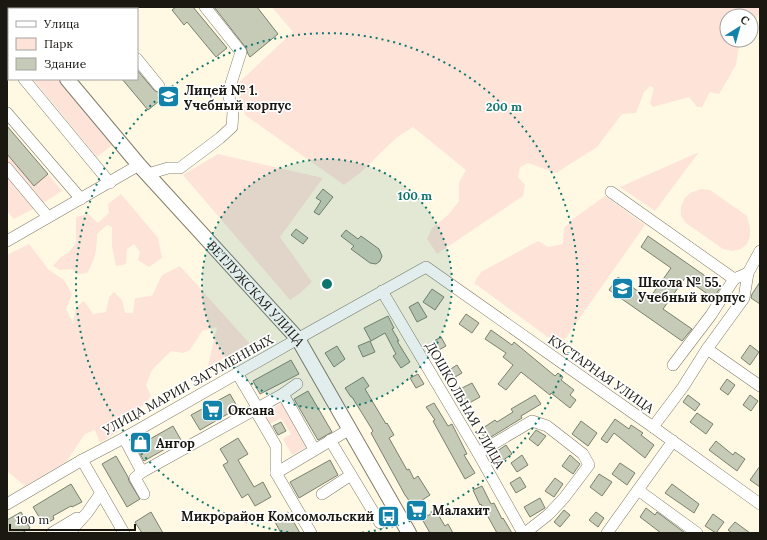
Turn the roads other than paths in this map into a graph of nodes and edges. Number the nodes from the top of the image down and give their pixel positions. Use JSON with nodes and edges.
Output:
{"nodes":[{"id":1,"x":205,"y":7,"type":"edge"},
{"id":2,"x":138,"y":60,"type":"edge"},
{"id":3,"x":25,"y":80,"type":"edge"},
{"id":4,"x":68,"y":80,"type":"edge"},
{"id":5,"x":159,"y":86,"type":"dead end"},
{"id":6,"x":7,"y":113,"type":"edge"},
{"id":7,"x":7,"y":168,"type":"edge"},
{"id":8,"x":144,"y":170,"type":"junction"},
{"id":9,"x":110,"y":183,"type":"junction"},
{"id":10,"x":611,"y":192,"type":"dead end"},
{"id":11,"x":80,"y":199,"type":"junction"},
{"id":12,"x":48,"y":218,"type":"junction"},
{"id":13,"x":7,"y":241,"type":"edge"},
{"id":14,"x":760,"y":250,"type":"edge"},
{"id":15,"x":426,"y":267,"type":"joint"},
{"id":16,"x":748,"y":273,"type":"junction"},
{"id":17,"x":734,"y":279,"type":"junction"},
{"id":18,"x":382,"y":292,"type":"junction"},
{"id":19,"x":298,"y":339,"type":"junction"},
{"id":20,"x":707,"y":349,"type":"junction"},
{"id":21,"x":672,"y":365,"type":"dead end"},
{"id":22,"x":237,"y":373,"type":"junction"},
{"id":23,"x":297,"y":384,"type":"dead end"},
{"id":24,"x":760,"y":386,"type":"edge"},
{"id":25,"x":283,"y":394,"type":"junction"},
{"id":26,"x":257,"y":407,"type":"junction"},
{"id":27,"x":653,"y":427,"type":"junction"},
{"id":28,"x":350,"y":429,"type":"junction"},
{"id":29,"x":124,"y":438,"type":"junction"},
{"id":30,"x":330,"y":440,"type":"junction"},
{"id":31,"x":673,"y":441,"type":"junction"},
{"id":32,"x":314,"y":449,"type":"junction"},
{"id":33,"x":478,"y":453,"type":"junction"},
{"id":34,"x":82,"y":460,"type":"junction"},
{"id":35,"x":142,"y":472,"type":"junction"},
{"id":36,"x":276,"y":473,"type":"junction"},
{"id":37,"x":351,"y":476,"type":"junction"},
{"id":38,"x":638,"y":490,"type":"junction"},
{"id":39,"x":101,"y":493,"type":"junction"},
{"id":40,"x":144,"y":494,"type":"dead end"},
{"id":41,"x":322,"y":494,"type":"dead end"},
{"id":42,"x":7,"y":504,"type":"edge"},
{"id":43,"x":760,"y":504,"type":"edge"},
{"id":44,"x":87,"y":513,"type":"junction"},
{"id":45,"x":380,"y":523,"type":"dead end"},
{"id":46,"x":52,"y":533,"type":"edge"},
{"id":47,"x":69,"y":533,"type":"edge"},
{"id":48,"x":124,"y":533,"type":"edge"},
{"id":49,"x":311,"y":533,"type":"edge"},
{"id":50,"x":409,"y":533,"type":"edge"},
{"id":51,"x":524,"y":533,"type":"edge"},
{"id":52,"x":607,"y":533,"type":"edge"},
{"id":53,"x":697,"y":533,"type":"edge"}],
"edges":[{"from":1,"to":8,"type":"street"},
{"from":2,"to":5,"type":"street"},
{"from":3,"to":9,"type":"street"},
{"from":4,"to":8,"type":"main road","name":"ВЕТЛУЖСКАЯ УЛИЦА"},
{"from":6,"to":11,"type":"street"},
{"from":7,"to":12,"type":"street"},
{"from":8,"to":9,"type":"street"},
{"from":8,"to":19,"type":"main road","name":"ВЕТЛУЖСКАЯ УЛИЦА"},
{"from":9,"to":11,"type":"street"},
{"from":10,"to":17,"type":"street"},
{"from":11,"to":12,"type":"street"},
{"from":12,"to":13,"type":"street"},
{"from":14,"to":16,"type":"street"},
{"from":15,"to":18,"type":"street","name":"УЛИЦА МАРИИ ЗАГУМЕННЫХ"},
{"from":15,"to":27,"type":"street","name":"КУСТАРНАЯ УЛИЦА"},
{"from":16,"to":17,"type":"street"},
{"from":16,"to":20,"type":"street"},
{"from":17,"to":21,"type":"street"},
{"from":18,"to":19,"type":"street","name":"УЛИЦА МАРИИ ЗАГУМЕННЫХ"},
{"from":18,"to":33,"type":"street","name":"ДОШКОЛЬНАЯ УЛИЦА"},
{"from":19,"to":22,"type":"street","name":"УЛИЦА МАРИИ ЗАГУМЕННЫХ"},
{"from":19,"to":28,"type":"main road","name":"ВЕТЛУЖСКАЯ УЛИЦА"},
{"from":20,"to":24,"type":"street"},
{"from":20,"to":27,"type":"street"},
{"from":22,"to":26,"type":"street"},
{"from":22,"to":29,"type":"street","name":"УЛИЦА МАРИИ ЗАГУМЕННЫХ"},
{"from":23,"to":25,"type":"street"},
{"from":25,"to":26,"type":"street"},
{"from":25,"to":32,"type":"street"},
{"from":26,"to":35,"type":"street"},
{"from":26,"to":36,"type":"street"},
{"from":27,"to":31,"type":"street","name":"КУСТАРНАЯ УЛИЦА"},
{"from":28,"to":30,"type":"street"},
{"from":28,"to":50,"type":"main road","name":"ВЕТЛУЖСКАЯ УЛИЦА"},
{"from":29,"to":34,"type":"street","name":"УЛИЦА МАРИИ ЗАГУМЕННЫХ"},
{"from":29,"to":35,"type":"street"},
{"from":30,"to":32,"type":"street"},
{"from":30,"to":37,"type":"street"},
{"from":31,"to":38,"type":"street"},
{"from":31,"to":43,"type":"street","name":"КУСТАРНАЯ УЛИЦА"},
{"from":32,"to":36,"type":"street"},
{"from":33,"to":51,"type":"street","name":"ДОШКОЛЬНАЯ УЛИЦА"},
{"from":33,"to":51,"type":"street"},
{"from":34,"to":39,"type":"street"},
{"from":34,"to":42,"type":"street","name":"УЛИЦА МАРИИ ЗАГУМЕННЫХ"},
{"from":35,"to":40,"type":"street"},
{"from":36,"to":49,"type":"street"},
{"from":37,"to":41,"type":"street"},
{"from":37,"to":45,"type":"street"},
{"from":38,"to":52,"type":"street"},
{"from":38,"to":53,"type":"street"},
{"from":39,"to":44,"type":"street"},
{"from":39,"to":48,"type":"street"},
{"from":44,"to":46,"type":"street"},
{"from":44,"to":47,"type":"street"}]}
